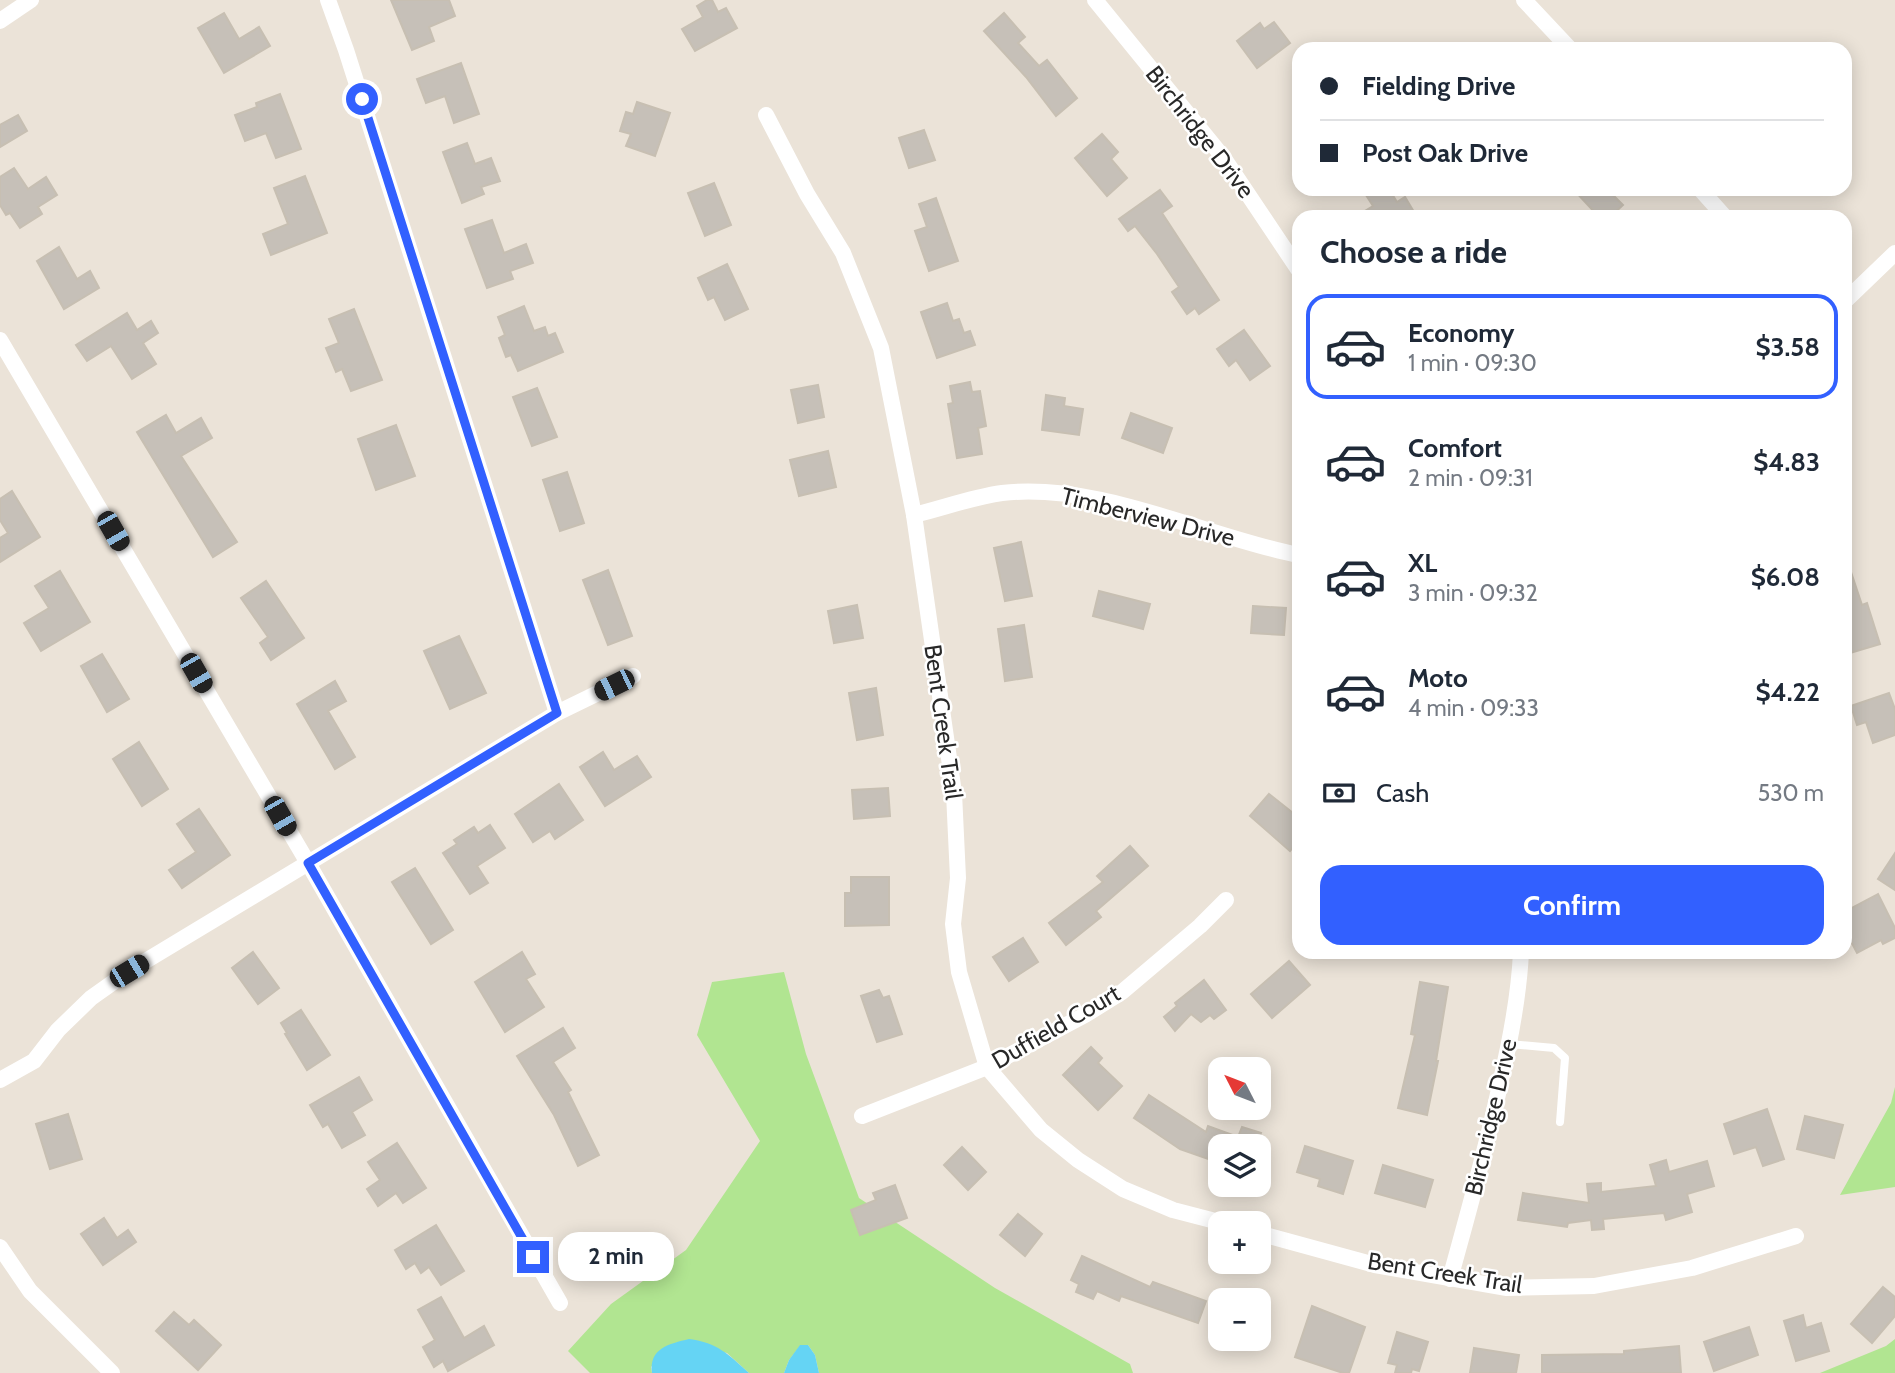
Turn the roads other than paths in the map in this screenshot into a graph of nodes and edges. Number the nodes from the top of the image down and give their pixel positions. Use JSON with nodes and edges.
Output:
{"nodes":[{"id":1,"x":31,"y":0,"type":"edge"},
{"id":2,"x":328,"y":0,"type":"edge"},
{"id":3,"x":1095,"y":0,"type":"edge"},
{"id":4,"x":1524,"y":0,"type":"edge"},
{"id":5,"x":0,"y":21,"type":"edge"},
{"id":6,"x":1563,"y":42,"type":"edge"},
{"id":7,"x":766,"y":114,"type":"dead end"},
{"id":8,"x":1706,"y":196,"type":"edge"},
{"id":9,"x":1720,"y":210,"type":"edge"},
{"id":10,"x":1895,"y":253,"type":"edge"},
{"id":11,"x":1292,"y":260,"type":"edge"},
{"id":12,"x":1852,"y":294,"type":"edge"},
{"id":13,"x":0,"y":340,"type":"edge"},
{"id":14,"x":914,"y":515,"type":"junction"},
{"id":15,"x":1292,"y":554,"type":"edge"},
{"id":16,"x":634,"y":676,"type":"dead end"},
{"id":17,"x":557,"y":713,"type":"junction"},
{"id":18,"x":308,"y":863,"type":"junction"},
{"id":19,"x":1226,"y":900,"type":"dead end"},
{"id":20,"x":1521,"y":959,"type":"edge"},
{"id":21,"x":1509,"y":1044,"type":"junction"},
{"id":22,"x":987,"y":1067,"type":"junction"},
{"id":23,"x":0,"y":1080,"type":"edge"},
{"id":24,"x":862,"y":1115,"type":"dead end"},
{"id":25,"x":1560,"y":1122,"type":"dead end"},
{"id":26,"x":1208,"y":1219,"type":"edge"},
{"id":27,"x":1796,"y":1236,"type":"dead end"},
{"id":28,"x":1271,"y":1237,"type":"edge"},
{"id":29,"x":0,"y":1247,"type":"edge"},
{"id":30,"x":1450,"y":1279,"type":"junction"},
{"id":31,"x":560,"y":1303,"type":"dead end"},
{"id":32,"x":102,"y":1370,"type":"edge"}],
"edges":[{"from":1,"to":5,"type":"street"},
{"from":2,"to":17,"type":"street"},
{"from":3,"to":11,"type":"street","name":"Birchridge Drive"},
{"from":4,"to":6,"type":"street"},
{"from":7,"to":14,"type":"street","name":"Bent Creek Trail"},
{"from":8,"to":9,"type":"street"},
{"from":10,"to":12,"type":"street"},
{"from":13,"to":18,"type":"street"},
{"from":14,"to":15,"type":"street","name":"Timberview Drive"},
{"from":14,"to":22,"type":"street","name":"Bent Creek Trail"},
{"from":16,"to":17,"type":"street"},
{"from":17,"to":18,"type":"street"},
{"from":18,"to":23,"type":"street"},
{"from":18,"to":31,"type":"street"},
{"from":19,"to":22,"type":"street","name":"Duffield Court"},
{"from":20,"to":21,"type":"street","name":"Birchridge Drive"},
{"from":21,"to":25,"type":"lane"},
{"from":21,"to":30,"type":"street","name":"Birchridge Drive"},
{"from":22,"to":24,"type":"street","name":"Duffield Court"},
{"from":22,"to":26,"type":"street","name":"Bent Creek Trail"},
{"from":27,"to":30,"type":"street","name":"Bent Creek Trail"},
{"from":28,"to":30,"type":"street","name":"Bent Creek Trail"},
{"from":29,"to":32,"type":"street"}]}
